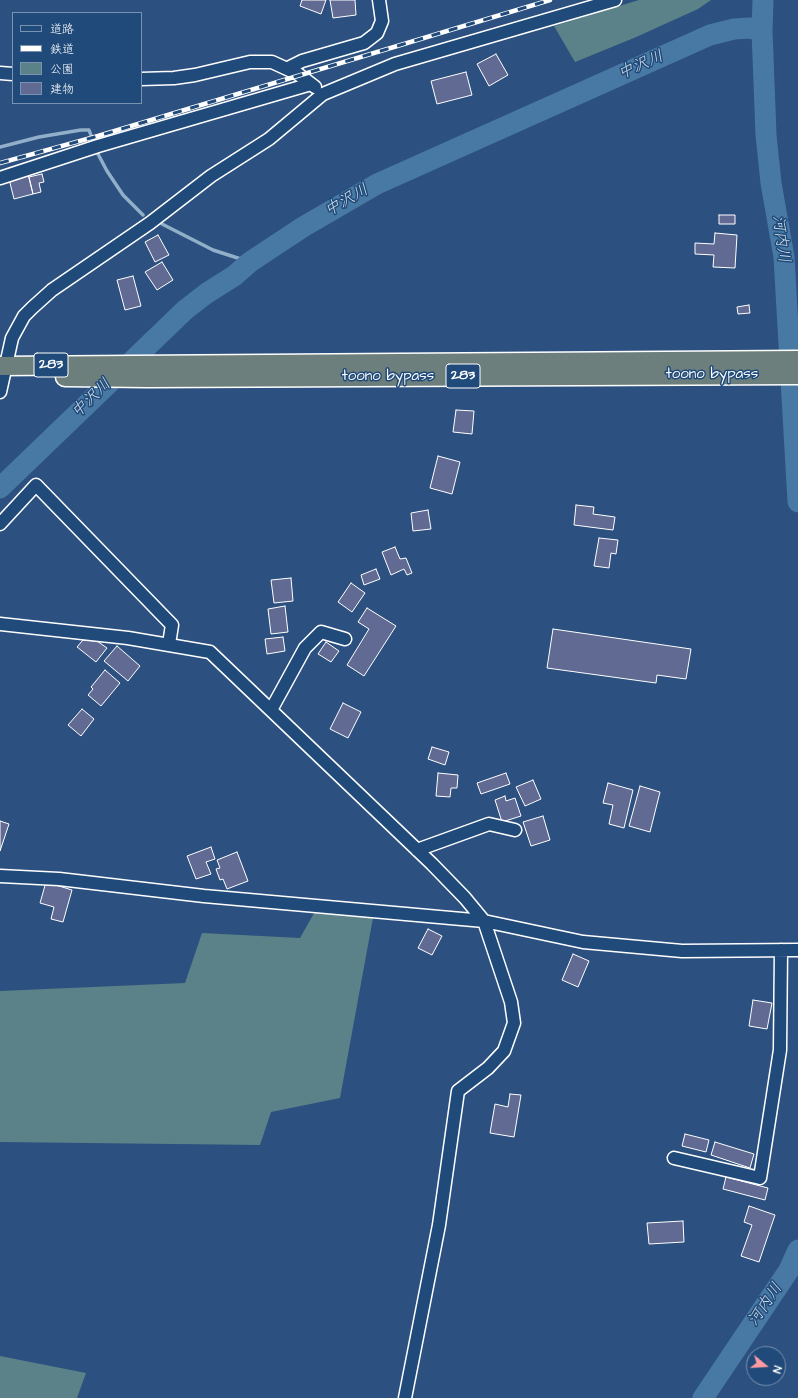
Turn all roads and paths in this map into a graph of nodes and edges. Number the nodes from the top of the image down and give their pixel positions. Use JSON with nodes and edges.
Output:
{"nodes":[{"id":1,"x":379,"y":0,"type":"edge"},
{"id":2,"x":615,"y":0,"type":"edge"},
{"id":3,"x":288,"y":68,"type":"junction"},
{"id":4,"x":0,"y":73,"type":"edge"},
{"id":5,"x":12,"y":74,"type":"edge"},
{"id":6,"x":142,"y":79,"type":"edge"},
{"id":7,"x":311,"y":84,"type":"junction"},
{"id":8,"x":323,"y":94,"type":"junction"},
{"id":9,"x":0,"y":178,"type":"edge"},
{"id":10,"x":798,"y":360,"type":"edge"},
{"id":11,"x":649,"y":368,"type":"junction"},
{"id":12,"x":778,"y":368,"type":"junction"},
{"id":13,"x":90,"y":371,"type":"junction"},
{"id":14,"x":2,"y":375,"type":"edge"},
{"id":15,"x":798,"y":375,"type":"edge"},
{"id":16,"x":0,"y":524,"type":"edge"},
{"id":17,"x":0,"y":624,"type":"edge"},
{"id":18,"x":345,"y":639,"type":"dead end"},
{"id":19,"x":169,"y":644,"type":"junction"},
{"id":20,"x":271,"y":710,"type":"junction"},
{"id":21,"x":515,"y":830,"type":"dead end"},
{"id":22,"x":417,"y":850,"type":"junction"},
{"id":23,"x":0,"y":876,"type":"edge"},
{"id":24,"x":484,"y":921,"type":"junction"},
{"id":25,"x":781,"y":950,"type":"junction"},
{"id":26,"x":798,"y":950,"type":"edge"},
{"id":27,"x":674,"y":1158,"type":"dead end"},
{"id":28,"x":405,"y":1398,"type":"edge"}],
"edges":[{"from":1,"to":3,"type":"street"},
{"from":2,"to":8,"type":"street"},
{"from":3,"to":6,"type":"street"},
{"from":3,"to":7,"type":"street"},
{"from":4,"to":5,"type":"street"},
{"from":7,"to":8,"type":"street"},
{"from":7,"to":9,"type":"street"},
{"from":8,"to":14,"type":"street"},
{"from":10,"to":12,"type":"highway","name":"toono bypass","number":"283"},
{"from":11,"to":12,"type":"highway","name":"toono bypass","number":"283"},
{"from":11,"to":13,"type":"highway","name":"toono bypass","number":"283"},
{"from":11,"to":13,"type":"highway","name":"toono bypass","number":"283"},
{"from":12,"to":15,"type":"highway","name":"toono bypass","number":"283"},
{"from":13,"to":14,"type":"highway","name":"toono bypass","number":"283"},
{"from":16,"to":19,"type":"street"},
{"from":17,"to":19,"type":"street"},
{"from":18,"to":20,"type":"street"},
{"from":19,"to":20,"type":"street"},
{"from":20,"to":22,"type":"street"},
{"from":21,"to":22,"type":"street"},
{"from":22,"to":24,"type":"street"},
{"from":23,"to":24,"type":"street"},
{"from":24,"to":25,"type":"street"},
{"from":24,"to":28,"type":"street"},
{"from":25,"to":26,"type":"street"},
{"from":25,"to":27,"type":"street"}]}
